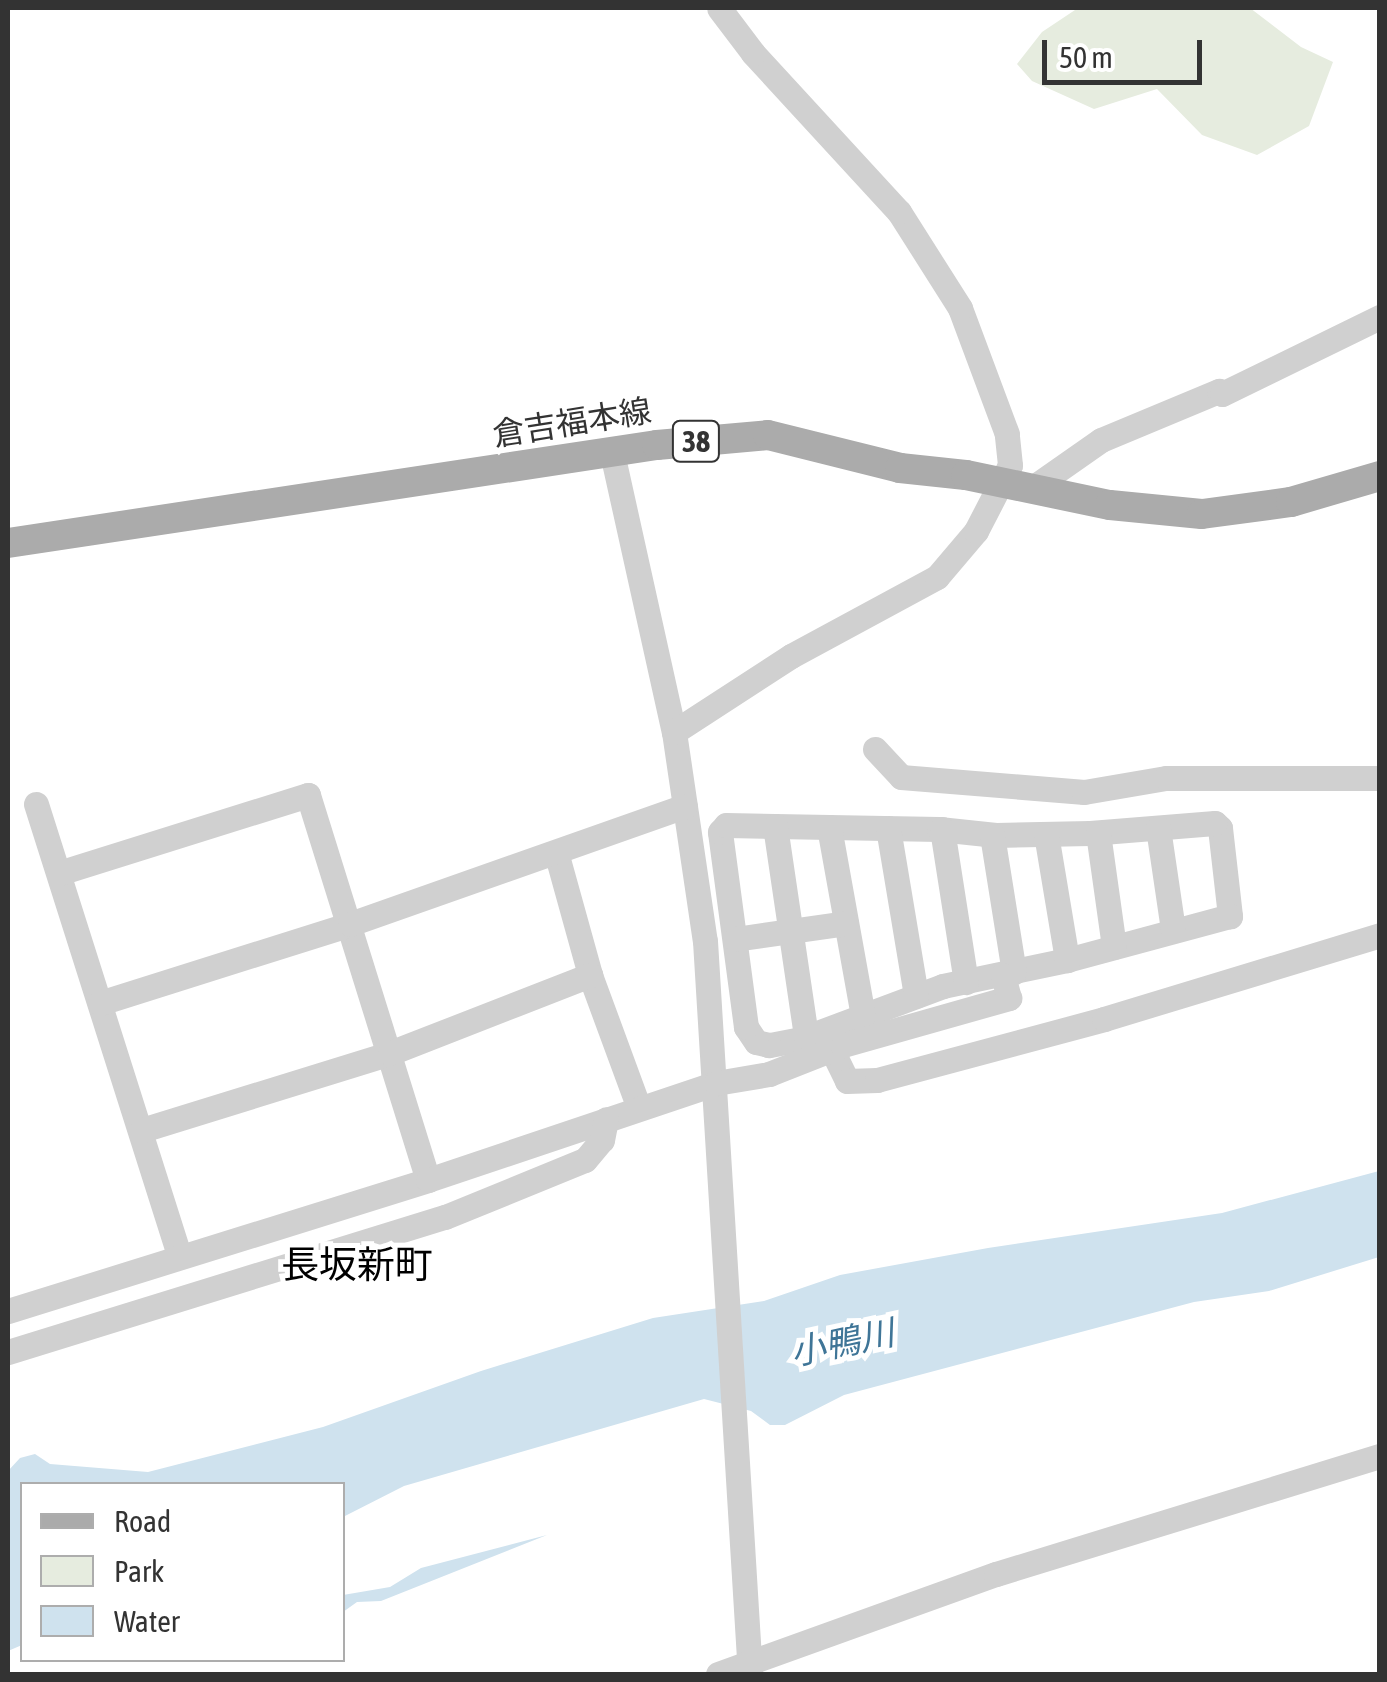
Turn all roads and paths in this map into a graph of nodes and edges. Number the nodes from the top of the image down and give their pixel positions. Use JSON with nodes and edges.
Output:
{"nodes":[{"id":1,"x":719,"y":8,"type":"edge"},
{"id":2,"x":1380,"y":317,"type":"edge"},
{"id":3,"x":612,"y":453,"type":"junction"},
{"id":4,"x":1380,"y":476,"type":"edge"},
{"id":5,"x":1016,"y":487,"type":"junction"},
{"id":6,"x":8,"y":543,"type":"edge"},
{"id":7,"x":674,"y":732,"type":"junction"},
{"id":8,"x":875,"y":749,"type":"dead end"},
{"id":9,"x":1380,"y":778,"type":"edge"},
{"id":10,"x":36,"y":804,"type":"dead end"},
{"id":11,"x":686,"y":806,"type":"junction"},
{"id":12,"x":775,"y":826,"type":"junction"},
{"id":13,"x":830,"y":827,"type":"junction"},
{"id":14,"x":888,"y":828,"type":"junction"},
{"id":15,"x":1158,"y":828,"type":"junction"},
{"id":16,"x":942,"y":829,"type":"junction"},
{"id":17,"x":1098,"y":833,"type":"junction"},
{"id":18,"x":1046,"y":834,"type":"junction"},
{"id":19,"x":992,"y":835,"type":"junction"},
{"id":20,"x":556,"y":852,"type":"junction"},
{"id":21,"x":59,"y":873,"type":"junction"},
{"id":22,"x":846,"y":923,"type":"junction"},
{"id":23,"x":350,"y":924,"type":"junction"},
{"id":24,"x":1173,"y":930,"type":"junction"},
{"id":25,"x":791,"y":931,"type":"junction"},
{"id":26,"x":1380,"y":934,"type":"edge"},
{"id":27,"x":734,"y":939,"type":"junction"},
{"id":28,"x":1114,"y":947,"type":"junction"},
{"id":29,"x":1066,"y":960,"type":"junction"},
{"id":30,"x":1008,"y":974,"type":"junction"},
{"id":31,"x":590,"y":975,"type":"junction"},
{"id":32,"x":966,"y":982,"type":"junction"},
{"id":33,"x":916,"y":996,"type":"junction"},
{"id":34,"x":100,"y":1003,"type":"junction"},
{"id":35,"x":863,"y":1016,"type":"junction"},
{"id":36,"x":806,"y":1037,"type":"junction"},
{"id":37,"x":832,"y":1050,"type":"junction"},
{"id":38,"x":390,"y":1053,"type":"junction"},
{"id":39,"x":716,"y":1083,"type":"junction"},
{"id":40,"x":639,"y":1108,"type":"junction"},
{"id":41,"x":606,"y":1119,"type":"junction"},
{"id":42,"x":142,"y":1130,"type":"junction"},
{"id":43,"x":428,"y":1180,"type":"junction"},
{"id":44,"x":180,"y":1257,"type":"junction"},
{"id":45,"x":8,"y":1312,"type":"edge"},
{"id":46,"x":8,"y":1352,"type":"edge"},
{"id":47,"x":1380,"y":1456,"type":"edge"},
{"id":48,"x":749,"y":1663,"type":"edge"},
{"id":49,"x":718,"y":1674,"type":"edge"}],
"edges":[{"from":1,"to":5,"type":"street"},
{"from":2,"to":5,"type":"street"},
{"from":3,"to":5,"type":"main road","name":"倉吉福本線","number":"38"},
{"from":3,"to":6,"type":"main road","name":"倉吉福本線","number":"38"},
{"from":3,"to":7,"type":"street"},
{"from":4,"to":5,"type":"main road","name":"倉吉福本線","number":"38"},
{"from":5,"to":7,"type":"street"},
{"from":7,"to":11,"type":"street"},
{"from":8,"to":9,"type":"street"},
{"from":10,"to":21,"type":"street"},
{"from":11,"to":20,"type":"street"},
{"from":11,"to":39,"type":"street"},
{"from":12,"to":13,"type":"street"},
{"from":12,"to":25,"type":"street"},
{"from":12,"to":27,"type":"street"},
{"from":13,"to":14,"type":"street"},
{"from":13,"to":22,"type":"street"},
{"from":14,"to":16,"type":"street"},
{"from":14,"to":33,"type":"street"},
{"from":15,"to":17,"type":"street"},
{"from":15,"to":24,"type":"street"},
{"from":15,"to":24,"type":"street"},
{"from":16,"to":19,"type":"street"},
{"from":16,"to":32,"type":"street"},
{"from":17,"to":18,"type":"street"},
{"from":17,"to":28,"type":"street"},
{"from":18,"to":19,"type":"street"},
{"from":18,"to":29,"type":"street"},
{"from":19,"to":30,"type":"street"},
{"from":20,"to":23,"type":"street"},
{"from":20,"to":31,"type":"street"},
{"from":21,"to":23,"type":"street"},
{"from":21,"to":34,"type":"street"},
{"from":22,"to":25,"type":"street"},
{"from":22,"to":35,"type":"street"},
{"from":23,"to":34,"type":"street"},
{"from":23,"to":38,"type":"street"},
{"from":24,"to":28,"type":"street"},
{"from":25,"to":27,"type":"street"},
{"from":25,"to":36,"type":"street"},
{"from":26,"to":37,"type":"street"},
{"from":27,"to":36,"type":"street"},
{"from":28,"to":29,"type":"street"},
{"from":29,"to":30,"type":"street"},
{"from":30,"to":32,"type":"street"},
{"from":30,"to":37,"type":"street"},
{"from":31,"to":38,"type":"street"},
{"from":31,"to":40,"type":"street"},
{"from":32,"to":33,"type":"street"},
{"from":33,"to":35,"type":"street"},
{"from":34,"to":42,"type":"street"},
{"from":35,"to":36,"type":"street"},
{"from":37,"to":39,"type":"street"},
{"from":38,"to":42,"type":"street"},
{"from":38,"to":43,"type":"street"},
{"from":39,"to":40,"type":"street"},
{"from":39,"to":48,"type":"street"},
{"from":40,"to":41,"type":"street"},
{"from":41,"to":43,"type":"street"},
{"from":41,"to":46,"type":"street"},
{"from":42,"to":44,"type":"street"},
{"from":43,"to":44,"type":"street"},
{"from":44,"to":45,"type":"street"},
{"from":47,"to":48,"type":"street"},
{"from":48,"to":49,"type":"street"}]}
